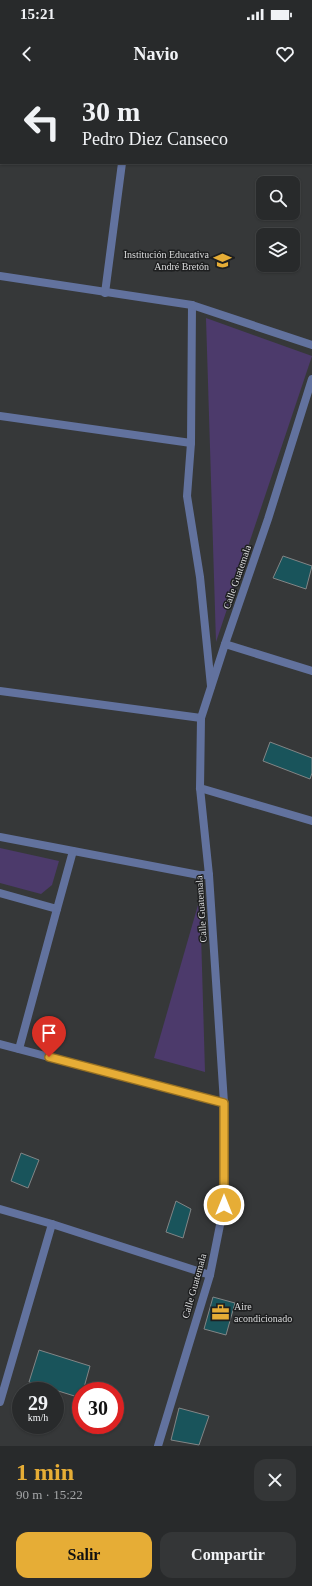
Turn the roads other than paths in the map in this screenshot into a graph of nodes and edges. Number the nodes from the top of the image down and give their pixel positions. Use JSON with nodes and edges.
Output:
{"nodes":[{"id":1,"x":122,"y":164,"type":"edge"},
{"id":2,"x":0,"y":276,"type":"edge"},
{"id":3,"x":105,"y":293,"type":"junction"},
{"id":4,"x":192,"y":305,"type":"junction"},
{"id":5,"x":312,"y":345,"type":"edge"},
{"id":6,"x":312,"y":379,"type":"edge"},
{"id":7,"x":0,"y":416,"type":"edge"},
{"id":8,"x":191,"y":443,"type":"junction"},
{"id":9,"x":225,"y":644,"type":"junction"},
{"id":10,"x":312,"y":671,"type":"edge"},
{"id":11,"x":211,"y":686,"type":"junction"},
{"id":12,"x":0,"y":691,"type":"edge"},
{"id":13,"x":201,"y":718,"type":"junction"},
{"id":14,"x":200,"y":788,"type":"junction"},
{"id":15,"x":312,"y":820,"type":"edge"},
{"id":16,"x":0,"y":837,"type":"edge"},
{"id":17,"x":73,"y":851,"type":"junction"},
{"id":18,"x":209,"y":875,"type":"junction"},
{"id":19,"x":0,"y":893,"type":"edge"},
{"id":20,"x":57,"y":909,"type":"junction"},
{"id":21,"x":0,"y":1044,"type":"edge"},
{"id":22,"x":19,"y":1049,"type":"junction"},
{"id":23,"x":224,"y":1103,"type":"junction"},
{"id":24,"x":0,"y":1209,"type":"edge"},
{"id":25,"x":52,"y":1224,"type":"junction"},
{"id":26,"x":210,"y":1275,"type":"junction"},
{"id":27,"x":0,"y":1402,"type":"edge"},
{"id":28,"x":158,"y":1446,"type":"edge"}],
"edges":[{"from":1,"to":3,"type":"street"},
{"from":2,"to":3,"type":"street"},
{"from":3,"to":4,"type":"street"},
{"from":4,"to":5,"type":"street"},
{"from":4,"to":8,"type":"street"},
{"from":6,"to":9,"type":"street","name":"Calle Guatemala"},
{"from":7,"to":8,"type":"street"},
{"from":8,"to":11,"type":"street"},
{"from":9,"to":10,"type":"street"},
{"from":9,"to":11,"type":"street","name":"Calle Guatemala"},
{"from":11,"to":13,"type":"street","name":"Calle Guatemala"},
{"from":12,"to":13,"type":"street"},
{"from":13,"to":14,"type":"street","name":"Calle Guatemala"},
{"from":14,"to":15,"type":"street"},
{"from":14,"to":18,"type":"street","name":"Calle Guatemala"},
{"from":16,"to":17,"type":"street"},
{"from":17,"to":18,"type":"street"},
{"from":17,"to":20,"type":"street"},
{"from":18,"to":23,"type":"street","name":"Calle Guatemala"},
{"from":19,"to":20,"type":"street"},
{"from":20,"to":22,"type":"street"},
{"from":21,"to":22,"type":"street"},
{"from":22,"to":23,"type":"street"},
{"from":23,"to":26,"type":"street","name":"Calle Guatemala"},
{"from":24,"to":25,"type":"street"},
{"from":25,"to":26,"type":"street"},
{"from":25,"to":27,"type":"street"},
{"from":26,"to":28,"type":"street","name":"Calle Guatemala"}]}
